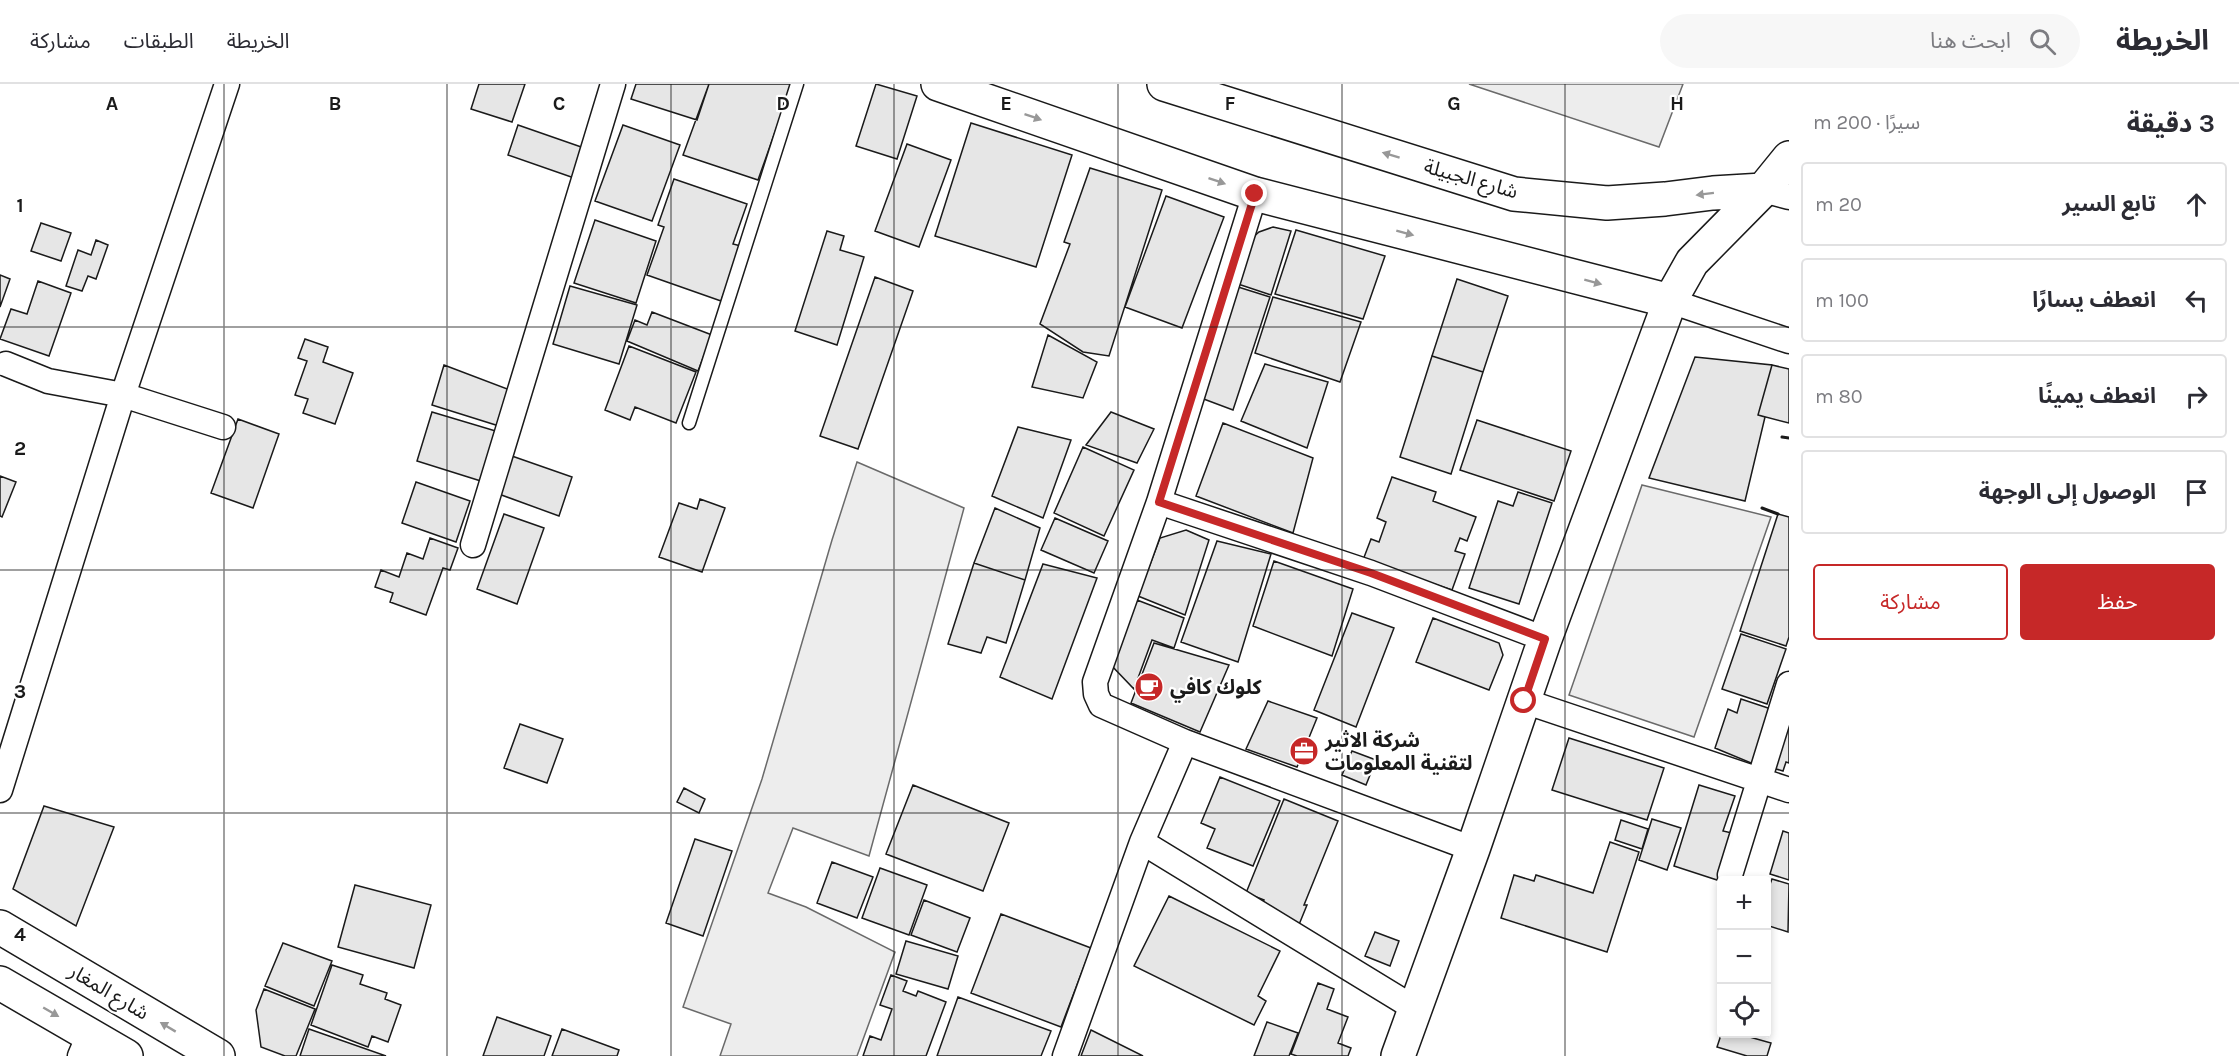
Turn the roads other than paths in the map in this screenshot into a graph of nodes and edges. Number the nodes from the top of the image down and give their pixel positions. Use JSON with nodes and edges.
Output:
{"nodes":[{"id":1,"x":227,"y":84,"type":"edge"},
{"id":2,"x":614,"y":84,"type":"edge"},
{"id":3,"x":797,"y":84,"type":"edge"},
{"id":4,"x":938,"y":84,"type":"edge"},
{"id":5,"x":1164,"y":84,"type":"edge"},
{"id":6,"x":1216,"y":92,"type":"edge"},
{"id":7,"x":1789,"y":158,"type":"edge"},
{"id":8,"x":1255,"y":194,"type":"junction"},
{"id":9,"x":1776,"y":194,"type":"edge"},
{"id":10,"x":1670,"y":302,"type":"junction"},
{"id":11,"x":1789,"y":341,"type":"edge"},
{"id":12,"x":6,"y":364,"type":"dead end"},
{"id":13,"x":123,"y":395,"type":"junction"},
{"id":14,"x":688,"y":423,"type":"dead end"},
{"id":15,"x":223,"y":427,"type":"dead end"},
{"id":16,"x":1159,"y":502,"type":"junction"},
{"id":17,"x":473,"y":545,"type":"dead end"},
{"id":18,"x":1545,"y":639,"type":"junction"},
{"id":19,"x":1789,"y":684,"type":"edge"},
{"id":20,"x":1524,"y":701,"type":"junction"},
{"id":21,"x":1185,"y":742,"type":"junction"},
{"id":22,"x":1759,"y":780,"type":"junction"},
{"id":23,"x":0,"y":790,"type":"edge"},
{"id":24,"x":1789,"y":790,"type":"edge"},
{"id":25,"x":1142,"y":842,"type":"junction"},
{"id":26,"x":1473,"y":849,"type":"junction"},
{"id":27,"x":1730,"y":875,"type":"dead end"},
{"id":28,"x":0,"y":927,"type":"edge"},
{"id":29,"x":0,"y":983,"type":"edge"},
{"id":30,"x":1414,"y":1008,"type":"junction"},
{"id":31,"x":84,"y":1045,"type":"edge"},
{"id":32,"x":126,"y":1056,"type":"edge"},
{"id":33,"x":218,"y":1056,"type":"edge"},
{"id":34,"x":1065,"y":1056,"type":"edge"},
{"id":35,"x":1398,"y":1056,"type":"edge"}],
"edges":[{"from":1,"to":13,"type":"street"},
{"from":2,"to":17,"type":"street"},
{"from":3,"to":14,"type":"lane"},
{"from":4,"to":8,"type":"street","one_way":true},
{"from":5,"to":6,"type":"street","name":"شارع الجبيلة"},
{"from":9,"to":6,"type":"street","name":"شارع الجبيلة","one_way":true},
{"from":7,"to":9,"type":"street"},
{"from":8,"to":10,"type":"street","one_way":true},
{"from":8,"to":16,"type":"street"},
{"from":9,"to":10,"type":"street"},
{"from":10,"to":11,"type":"street"},
{"from":10,"to":18,"type":"street"},
{"from":12,"to":13,"type":"street"},
{"from":13,"to":15,"type":"street"},
{"from":13,"to":23,"type":"street"},
{"from":16,"to":18,"type":"street"},
{"from":16,"to":21,"type":"street"},
{"from":18,"to":20,"type":"street"},
{"from":19,"to":22,"type":"street"},
{"from":20,"to":22,"type":"street"},
{"from":20,"to":26,"type":"street"},
{"from":21,"to":25,"type":"street"},
{"from":21,"to":26,"type":"street"},
{"from":22,"to":24,"type":"street"},
{"from":22,"to":27,"type":"street"},
{"from":25,"to":30,"type":"street"},
{"from":25,"to":34,"type":"street"},
{"from":26,"to":30,"type":"street"},
{"from":33,"to":28,"type":"street","name":"شارع المغار","one_way":true},
{"from":29,"to":31,"type":"street","one_way":true},
{"from":30,"to":35,"type":"street"},
{"from":31,"to":32,"type":"street"}]}
